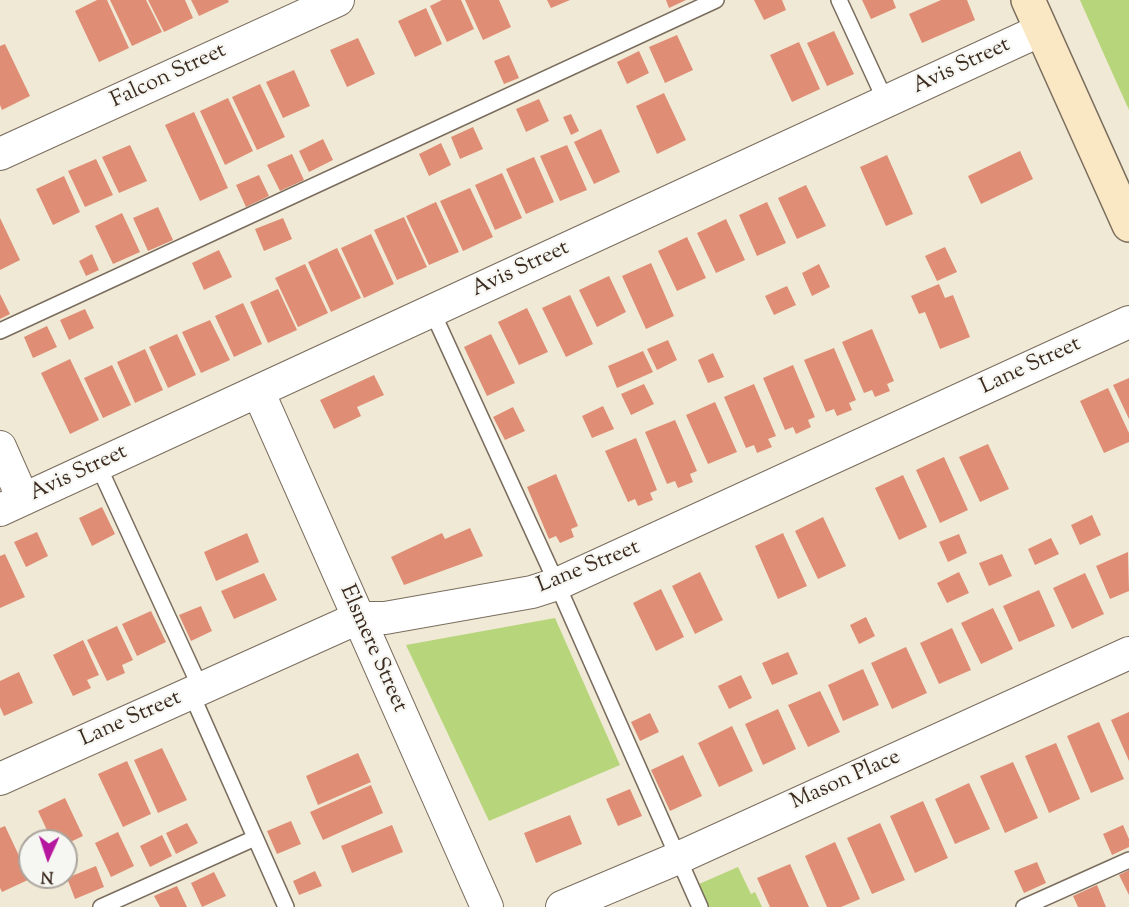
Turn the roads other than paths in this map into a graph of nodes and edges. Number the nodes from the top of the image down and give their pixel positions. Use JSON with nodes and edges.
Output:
{"nodes":[{"id":1,"x":338,"y":0,"type":"edge"},
{"id":2,"x":716,"y":0,"type":"edge"},
{"id":3,"x":839,"y":0,"type":"edge"},
{"id":4,"x":1028,"y":0,"type":"edge"},
{"id":5,"x":1041,"y":30,"type":"junction"},
{"id":6,"x":886,"y":102,"type":"junction"},
{"id":7,"x":0,"y":154,"type":"edge"},
{"id":8,"x":1129,"y":225,"type":"edge"},
{"id":9,"x":432,"y":311,"type":"junction"},
{"id":10,"x":1129,"y":322,"type":"edge"},
{"id":11,"x":0,"y":331,"type":"edge"},
{"id":12,"x":258,"y":392,"type":"junction"},
{"id":13,"x":0,"y":447,"type":"edge"},
{"id":14,"x":98,"y":465,"type":"junction"},
{"id":15,"x":12,"y":505,"type":"edge"},
{"id":16,"x":557,"y":584,"type":"junction"},
{"id":17,"x":358,"y":618,"type":"junction"},
{"id":18,"x":1129,"y":653,"type":"edge"},
{"id":19,"x":196,"y":691,"type":"junction"},
{"id":20,"x":0,"y":779,"type":"edge"},
{"id":21,"x":255,"y":838,"type":"junction"},
{"id":22,"x":678,"y":858,"type":"junction"},
{"id":23,"x":1129,"y":860,"type":"edge"},
{"id":24,"x":101,"y":907,"type":"edge"},
{"id":25,"x":286,"y":907,"type":"edge"},
{"id":26,"x":487,"y":907,"type":"edge"},
{"id":27,"x":562,"y":907,"type":"edge"},
{"id":28,"x":700,"y":907,"type":"edge"},
{"id":29,"x":1024,"y":907,"type":"edge"}],
"edges":[{"from":1,"to":7,"type":"street","name":"Falcon Street"},
{"from":2,"to":11,"type":"lane"},
{"from":3,"to":6,"type":"lane"},
{"from":4,"to":5,"type":"street"},
{"from":5,"to":6,"type":"street","name":"Avis Street"},
{"from":5,"to":8,"type":"street"},
{"from":6,"to":9,"type":"street","name":"Avis Street"},
{"from":9,"to":12,"type":"street","name":"Avis Street"},
{"from":9,"to":16,"type":"lane"},
{"from":10,"to":16,"type":"street","name":"Lane Street"},
{"from":12,"to":14,"type":"street","name":"Avis Street"},
{"from":12,"to":17,"type":"street","name":"Elsmere Street"},
{"from":13,"to":15,"type":"street"},
{"from":14,"to":15,"type":"street","name":"Avis Street"},
{"from":14,"to":19,"type":"lane"},
{"from":16,"to":17,"type":"street","name":"Lane Street"},
{"from":16,"to":22,"type":"lane"},
{"from":17,"to":19,"type":"street","name":"Lane Street"},
{"from":17,"to":26,"type":"street","name":"Elsmere Street"},
{"from":18,"to":22,"type":"street","name":"Mason Place"},
{"from":19,"to":20,"type":"street","name":"Lane Street"},
{"from":19,"to":21,"type":"lane"},
{"from":21,"to":24,"type":"lane"},
{"from":21,"to":25,"type":"lane"},
{"from":22,"to":27,"type":"street","name":"Mason Place"},
{"from":22,"to":28,"type":"lane"},
{"from":23,"to":29,"type":"lane"}]}
